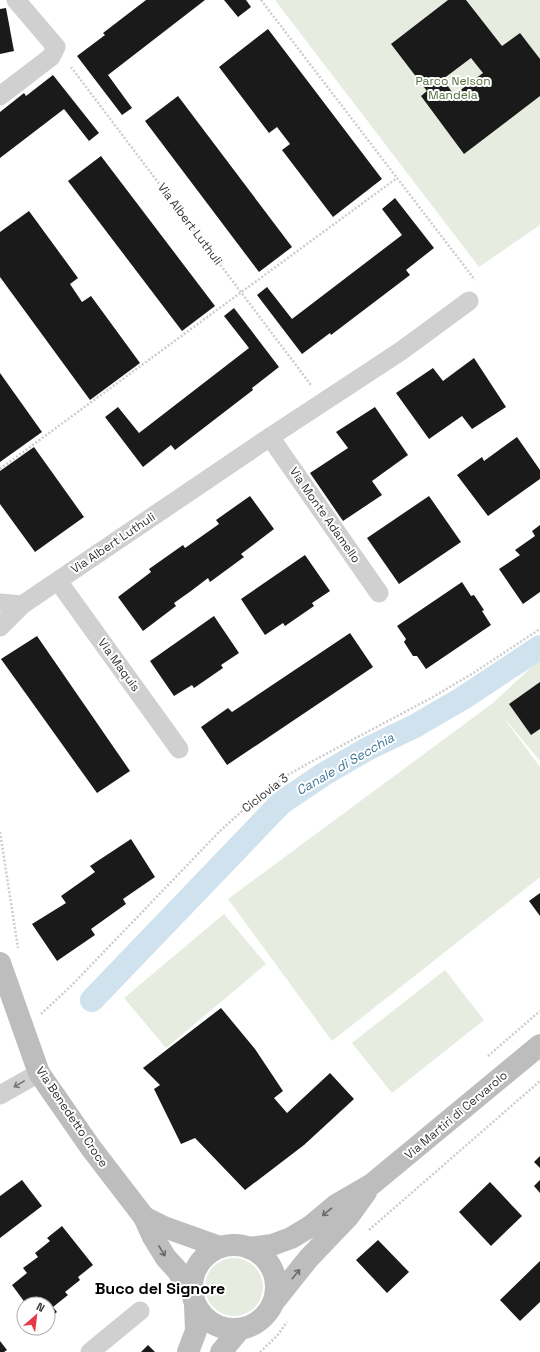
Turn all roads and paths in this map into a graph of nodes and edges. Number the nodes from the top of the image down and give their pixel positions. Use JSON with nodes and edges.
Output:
{"nodes":[{"id":1,"x":16,"y":0,"type":"edge"},
{"id":2,"x":261,"y":0,"type":"edge"},
{"id":3,"x":56,"y":47,"type":"junction"},
{"id":4,"x":0,"y":96,"type":"edge"},
{"id":5,"x":397,"y":178,"type":"junction"},
{"id":6,"x":478,"y":284,"type":"dead end"},
{"id":7,"x":241,"y":292,"type":"junction"},
{"id":8,"x":469,"y":301,"type":"dead end"},
{"id":9,"x":324,"y":401,"type":"junction"},
{"id":10,"x":270,"y":437,"type":"junction"},
{"id":11,"x":0,"y":469,"type":"edge"},
{"id":12,"x":58,"y":581,"type":"junction"},
{"id":13,"x":380,"y":593,"type":"dead end"},
{"id":14,"x":0,"y":604,"type":"edge"},
{"id":15,"x":22,"y":605,"type":"junction"},
{"id":16,"x":0,"y":627,"type":"edge"},
{"id":17,"x":540,"y":629,"type":"edge"},
{"id":18,"x":179,"y":749,"type":"dead end"},
{"id":19,"x":0,"y":832,"type":"edge"},
{"id":20,"x":19,"y":950,"type":"dead end"},
{"id":21,"x":0,"y":963,"type":"edge"},
{"id":22,"x":540,"y":1011,"type":"edge"},
{"id":23,"x":22,"y":1024,"type":"junction"},
{"id":24,"x":540,"y":1045,"type":"edge"},
{"id":25,"x":487,"y":1056,"type":"dead end"},
{"id":26,"x":39,"y":1073,"type":"junction"},
{"id":27,"x":540,"y":1081,"type":"edge"},
{"id":28,"x":0,"y":1095,"type":"edge"},
{"id":29,"x":372,"y":1184,"type":"junction"},
{"id":30,"x":144,"y":1217,"type":"junction"},
{"id":31,"x":369,"y":1230,"type":"dead end"},
{"id":32,"x":220,"y":1248,"type":"junction"},
{"id":33,"x":249,"y":1248,"type":"junction"},
{"id":34,"x":193,"y":1298,"type":"junction"},
{"id":35,"x":273,"y":1305,"type":"junction"},
{"id":36,"x":140,"y":1311,"type":"dead end"},
{"id":37,"x":290,"y":1318,"type":"dead end"},
{"id":38,"x":240,"y":1329,"type":"junction"},
{"id":39,"x":90,"y":1352,"type":"edge"},
{"id":40,"x":188,"y":1352,"type":"edge"},
{"id":41,"x":221,"y":1352,"type":"edge"},
{"id":42,"x":260,"y":1352,"type":"edge"}],
"edges":[{"from":1,"to":3,"type":"street"},
{"from":2,"to":5,"type":"path"},
{"from":3,"to":4,"type":"street"},
{"from":3,"to":7,"type":"path","name":"Via Albert Luthuli"},
{"from":5,"to":6,"type":"path"},
{"from":5,"to":7,"type":"path"},
{"from":7,"to":9,"type":"path","name":"Via Albert Luthuli"},
{"from":7,"to":11,"type":"path"},
{"from":8,"to":9,"type":"street","name":"Via Albert Luthuli"},
{"from":9,"to":10,"type":"street","name":"Via Albert Luthuli"},
{"from":10,"to":12,"type":"street","name":"Via Albert Luthuli"},
{"from":10,"to":13,"type":"street","name":"Via Monte Adamello"},
{"from":12,"to":15,"type":"street","name":"Via Albert Luthuli"},
{"from":12,"to":18,"type":"street","name":"Via Maquis"},
{"from":14,"to":15,"type":"street"},
{"from":15,"to":16,"type":"street","name":"Via Albert Luthuli"},
{"from":17,"to":23,"type":"path","name":"Ciclovia 3"},
{"from":19,"to":20,"type":"path"},
{"from":21,"to":23,"type":"main road","name":"Via Benedetto Croce"},
{"from":22,"to":25,"type":"path"},
{"from":23,"to":26,"type":"main road","name":"Via Benedetto Croce"},
{"from":24,"to":29,"type":"main road","name":"Via Martiri di Cervarolo"},
{"from":26,"to":28,"type":"street","one_way":true},
{"from":26,"to":30,"type":"main road","name":"Via Benedetto Croce"},
{"from":27,"to":31,"type":"path"},
{"from":29,"to":33,"type":"main road","name":"Via Martiri di Cervarolo","one_way":true},
{"from":35,"to":29,"type":"main road","name":"Via Martiri di Cervarolo","one_way":true},
{"from":30,"to":32,"type":"main road","name":"Via Benedetto Croce"},
{"from":30,"to":34,"type":"main road","name":"Via Benedetto Croce","one_way":true},
{"from":32,"to":33,"type":"main road","name":"Via Martiri di Cervarolo"},
{"from":32,"to":34,"type":"main road","name":"Via Martiri di Cervarolo"},
{"from":33,"to":35,"type":"main road","name":"Via Martiri di Cervarolo"},
{"from":34,"to":38,"type":"main road","name":"Via Martiri di Cervarolo"},
{"from":34,"to":40,"type":"main road","name":"Via Martiri di Cervarolo"},
{"from":35,"to":38,"type":"main road","name":"Via Martiri di Cervarolo"},
{"from":36,"to":39,"type":"street"},
{"from":37,"to":42,"type":"path"},
{"from":38,"to":41,"type":"main road","name":"Via Martiri di Cervarolo"}]}
